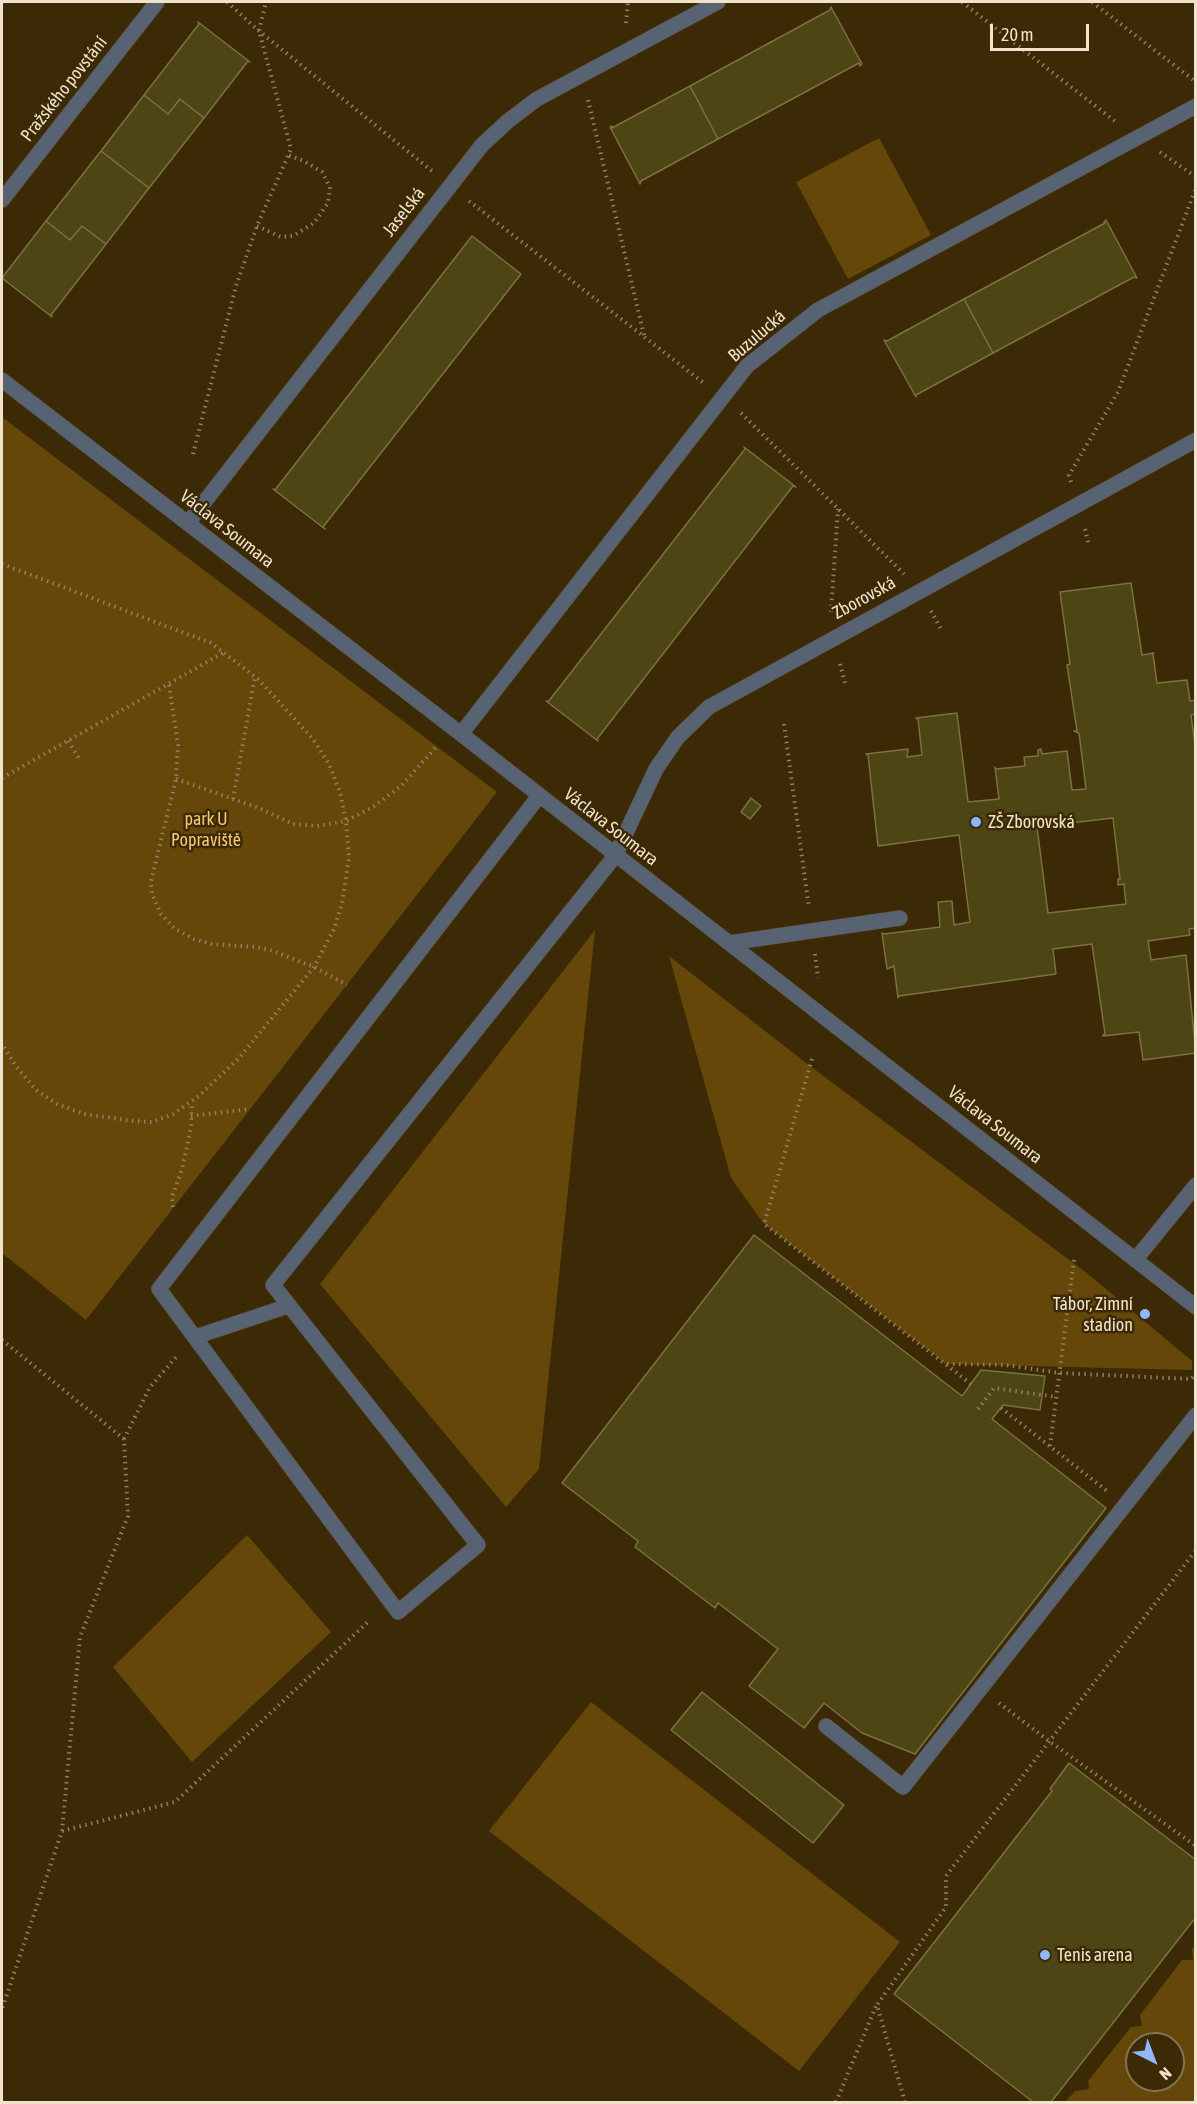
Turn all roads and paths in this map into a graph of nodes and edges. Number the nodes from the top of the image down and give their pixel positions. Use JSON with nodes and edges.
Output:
{"nodes":[{"id":1,"x":157,"y":2,"type":"edge"},
{"id":2,"x":227,"y":2,"type":"edge"},
{"id":3,"x":266,"y":2,"type":"edge"},
{"id":4,"x":718,"y":2,"type":"edge"},
{"id":5,"x":962,"y":2,"type":"edge"},
{"id":6,"x":1092,"y":2,"type":"edge"},
{"id":7,"x":260,"y":31,"type":"junction"},
{"id":8,"x":1196,"y":82,"type":"edge"},
{"id":9,"x":588,"y":99,"type":"dead end"},
{"id":10,"x":1196,"y":106,"type":"edge"},
{"id":11,"x":1136,"y":138,"type":"junction"},
{"id":12,"x":288,"y":155,"type":"junction"},
{"id":13,"x":433,"y":172,"type":"dead end"},
{"id":14,"x":1196,"y":177,"type":"edge"},
{"id":15,"x":1196,"y":188,"type":"edge"},
{"id":16,"x":465,"y":198,"type":"dead end"},
{"id":17,"x":2,"y":200,"type":"edge"},
{"id":18,"x":257,"y":226,"type":"junction"},
{"id":19,"x":644,"y":336,"type":"junction"},
{"id":20,"x":2,"y":380,"type":"edge"},
{"id":21,"x":706,"y":385,"type":"dead end"},
{"id":22,"x":745,"y":415,"type":"dead end"},
{"id":23,"x":1196,"y":440,"type":"edge"},
{"id":24,"x":193,"y":454,"type":"dead end"},
{"id":25,"x":1077,"y":504,"type":"junction"},
{"id":26,"x":838,"y":508,"type":"junction"},
{"id":27,"x":188,"y":523,"type":"junction"},
{"id":28,"x":1089,"y":546,"type":"dead end"},
{"id":29,"x":2,"y":564,"type":"edge"},
{"id":30,"x":920,"y":590,"type":"junction"},
{"id":31,"x":941,"y":629,"type":"dead end"},
{"id":32,"x":833,"y":638,"type":"junction"},
{"id":33,"x":224,"y":653,"type":"junction"},
{"id":34,"x":255,"y":676,"type":"junction"},
{"id":35,"x":845,"y":683,"type":"dead end"},
{"id":36,"x":169,"y":685,"type":"junction"},
{"id":37,"x":784,"y":724,"type":"dead end"},
{"id":38,"x":457,"y":731,"type":"junction"},
{"id":39,"x":68,"y":741,"type":"junction"},
{"id":40,"x":80,"y":760,"type":"dead end"},
{"id":41,"x":2,"y":778,"type":"edge"},
{"id":42,"x":176,"y":779,"type":"junction"},
{"id":43,"x":539,"y":796,"type":"junction"},
{"id":44,"x":233,"y":799,"type":"junction"},
{"id":45,"x":346,"y":820,"type":"junction"},
{"id":46,"x":615,"y":856,"type":"junction"},
{"id":47,"x":900,"y":918,"type":"dead end"},
{"id":48,"x":810,"y":920,"type":"dead end"},
{"id":49,"x":729,"y":943,"type":"junction"},
{"id":50,"x":814,"y":951,"type":"dead end"},
{"id":51,"x":314,"y":967,"type":"junction"},
{"id":52,"x":818,"y":978,"type":"dead end"},
{"id":53,"x":346,"y":985,"type":"dead end"},
{"id":54,"x":2,"y":1044,"type":"edge"},
{"id":55,"x":812,"y":1059,"type":"dead end"},
{"id":56,"x":192,"y":1102,"type":"junction"},
{"id":57,"x":250,"y":1109,"type":"dead end"},
{"id":58,"x":191,"y":1116,"type":"junction"},
{"id":59,"x":1196,"y":1185,"type":"edge"},
{"id":60,"x":173,"y":1207,"type":"dead end"},
{"id":61,"x":1136,"y":1259,"type":"junction"},
{"id":62,"x":1074,"y":1260,"type":"dead end"},
{"id":63,"x":288,"y":1306,"type":"junction"},
{"id":64,"x":1196,"y":1307,"type":"edge"},
{"id":65,"x":195,"y":1337,"type":"junction"},
{"id":66,"x":2,"y":1340,"type":"edge"},
{"id":67,"x":946,"y":1364,"type":"junction"},
{"id":68,"x":1060,"y":1373,"type":"junction"},
{"id":69,"x":1196,"y":1374,"type":"edge"},
{"id":70,"x":971,"y":1384,"type":"dead end"},
{"id":71,"x":1057,"y":1397,"type":"junction"},
{"id":72,"x":1001,"y":1408,"type":"dead end"},
{"id":73,"x":978,"y":1409,"type":"dead end"},
{"id":74,"x":1196,"y":1415,"type":"edge"},
{"id":75,"x":124,"y":1439,"type":"junction"},
{"id":76,"x":1050,"y":1446,"type":"junction"},
{"id":77,"x":1125,"y":1505,"type":"junction"},
{"id":78,"x":1196,"y":1550,"type":"edge"},
{"id":79,"x":369,"y":1621,"type":"dead end"},
{"id":80,"x":980,"y":1688,"type":"junction"},
{"id":81,"x":826,"y":1726,"type":"dead end"},
{"id":82,"x":1049,"y":1742,"type":"junction"},
{"id":83,"x":62,"y":1831,"type":"junction"},
{"id":84,"x":1196,"y":1845,"type":"edge"},
{"id":85,"x":877,"y":2005,"type":"junction"},
{"id":86,"x":2,"y":2009,"type":"edge"},
{"id":87,"x":836,"y":2103,"type":"edge"},
{"id":88,"x":905,"y":2103,"type":"edge"}],
"edges":[{"from":1,"to":17,"type":"street","name":"Pražského povstání"},
{"from":2,"to":7,"type":"path"},
{"from":3,"to":7,"type":"path"},
{"from":4,"to":27,"type":"street","name":"Jaselská"},
{"from":5,"to":11,"type":"path"},
{"from":6,"to":8,"type":"path"},
{"from":7,"to":12,"type":"path"},
{"from":7,"to":13,"type":"path"},
{"from":9,"to":19,"type":"path"},
{"from":10,"to":11,"type":"street","name":"Buzulucká"},
{"from":11,"to":14,"type":"path"},
{"from":11,"to":38,"type":"street","name":"Buzulucká"},
{"from":12,"to":18,"type":"path"},
{"from":12,"to":18,"type":"path"},
{"from":15,"to":25,"type":"path"},
{"from":16,"to":19,"type":"path"},
{"from":18,"to":24,"type":"path"},
{"from":19,"to":21,"type":"path"},
{"from":20,"to":27,"type":"street","name":"Václava Soumara"},
{"from":22,"to":26,"type":"path"},
{"from":23,"to":25,"type":"street","name":"Zborovská"},
{"from":25,"to":28,"type":"path"},
{"from":25,"to":30,"type":"street","name":"Zborovská"},
{"from":26,"to":30,"type":"path"},
{"from":26,"to":32,"type":"path"},
{"from":27,"to":38,"type":"street","name":"Václava Soumara"},
{"from":29,"to":33,"type":"path"},
{"from":30,"to":31,"type":"path"},
{"from":30,"to":32,"type":"street","name":"Zborovská"},
{"from":32,"to":35,"type":"path"},
{"from":32,"to":46,"type":"street","name":"Zborovská"},
{"from":33,"to":34,"type":"path"},
{"from":33,"to":36,"type":"path"},
{"from":34,"to":44,"type":"path"},
{"from":34,"to":45,"type":"path"},
{"from":36,"to":39,"type":"path"},
{"from":36,"to":42,"type":"path"},
{"from":37,"to":48,"type":"path"},
{"from":38,"to":43,"type":"street","name":"Václava Soumara"},
{"from":38,"to":45,"type":"path"},
{"from":39,"to":40,"type":"path"},
{"from":39,"to":41,"type":"path"},
{"from":42,"to":44,"type":"path"},
{"from":42,"to":51,"type":"path"},
{"from":43,"to":46,"type":"street","name":"Václava Soumara"},
{"from":43,"to":65,"type":"street"},
{"from":44,"to":45,"type":"path"},
{"from":45,"to":51,"type":"path"},
{"from":46,"to":49,"type":"street","name":"Václava Soumara"},
{"from":46,"to":63,"type":"street","name":"Zborovská"},
{"from":47,"to":49,"type":"street"},
{"from":49,"to":61,"type":"street","name":"Václava Soumara"},
{"from":50,"to":52,"type":"path"},
{"from":51,"to":53,"type":"path"},
{"from":51,"to":56,"type":"path"},
{"from":54,"to":56,"type":"path"},
{"from":55,"to":67,"type":"path"},
{"from":56,"to":58,"type":"path"},
{"from":57,"to":58,"type":"path"},
{"from":58,"to":60,"type":"path"},
{"from":59,"to":61,"type":"street"},
{"from":61,"to":64,"type":"street","name":"Václava Soumara"},
{"from":62,"to":68,"type":"path"},
{"from":63,"to":65,"type":"street"},
{"from":63,"to":65,"type":"street"},
{"from":65,"to":75,"type":"path"},
{"from":66,"to":75,"type":"path"},
{"from":67,"to":68,"type":"path"},
{"from":67,"to":70,"type":"path"},
{"from":68,"to":69,"type":"path"},
{"from":68,"to":71,"type":"path"},
{"from":71,"to":73,"type":"path"},
{"from":71,"to":76,"type":"path"},
{"from":72,"to":76,"type":"path"},
{"from":74,"to":77,"type":"street"},
{"from":75,"to":83,"type":"path"},
{"from":76,"to":77,"type":"path"},
{"from":77,"to":80,"type":"street"},
{"from":78,"to":82,"type":"path"},
{"from":79,"to":83,"type":"path"},
{"from":80,"to":81,"type":"street"},
{"from":80,"to":82,"type":"path"},
{"from":82,"to":84,"type":"path"},
{"from":82,"to":85,"type":"path"},
{"from":83,"to":86,"type":"path"},
{"from":85,"to":87,"type":"path"},
{"from":85,"to":88,"type":"path"}]}
